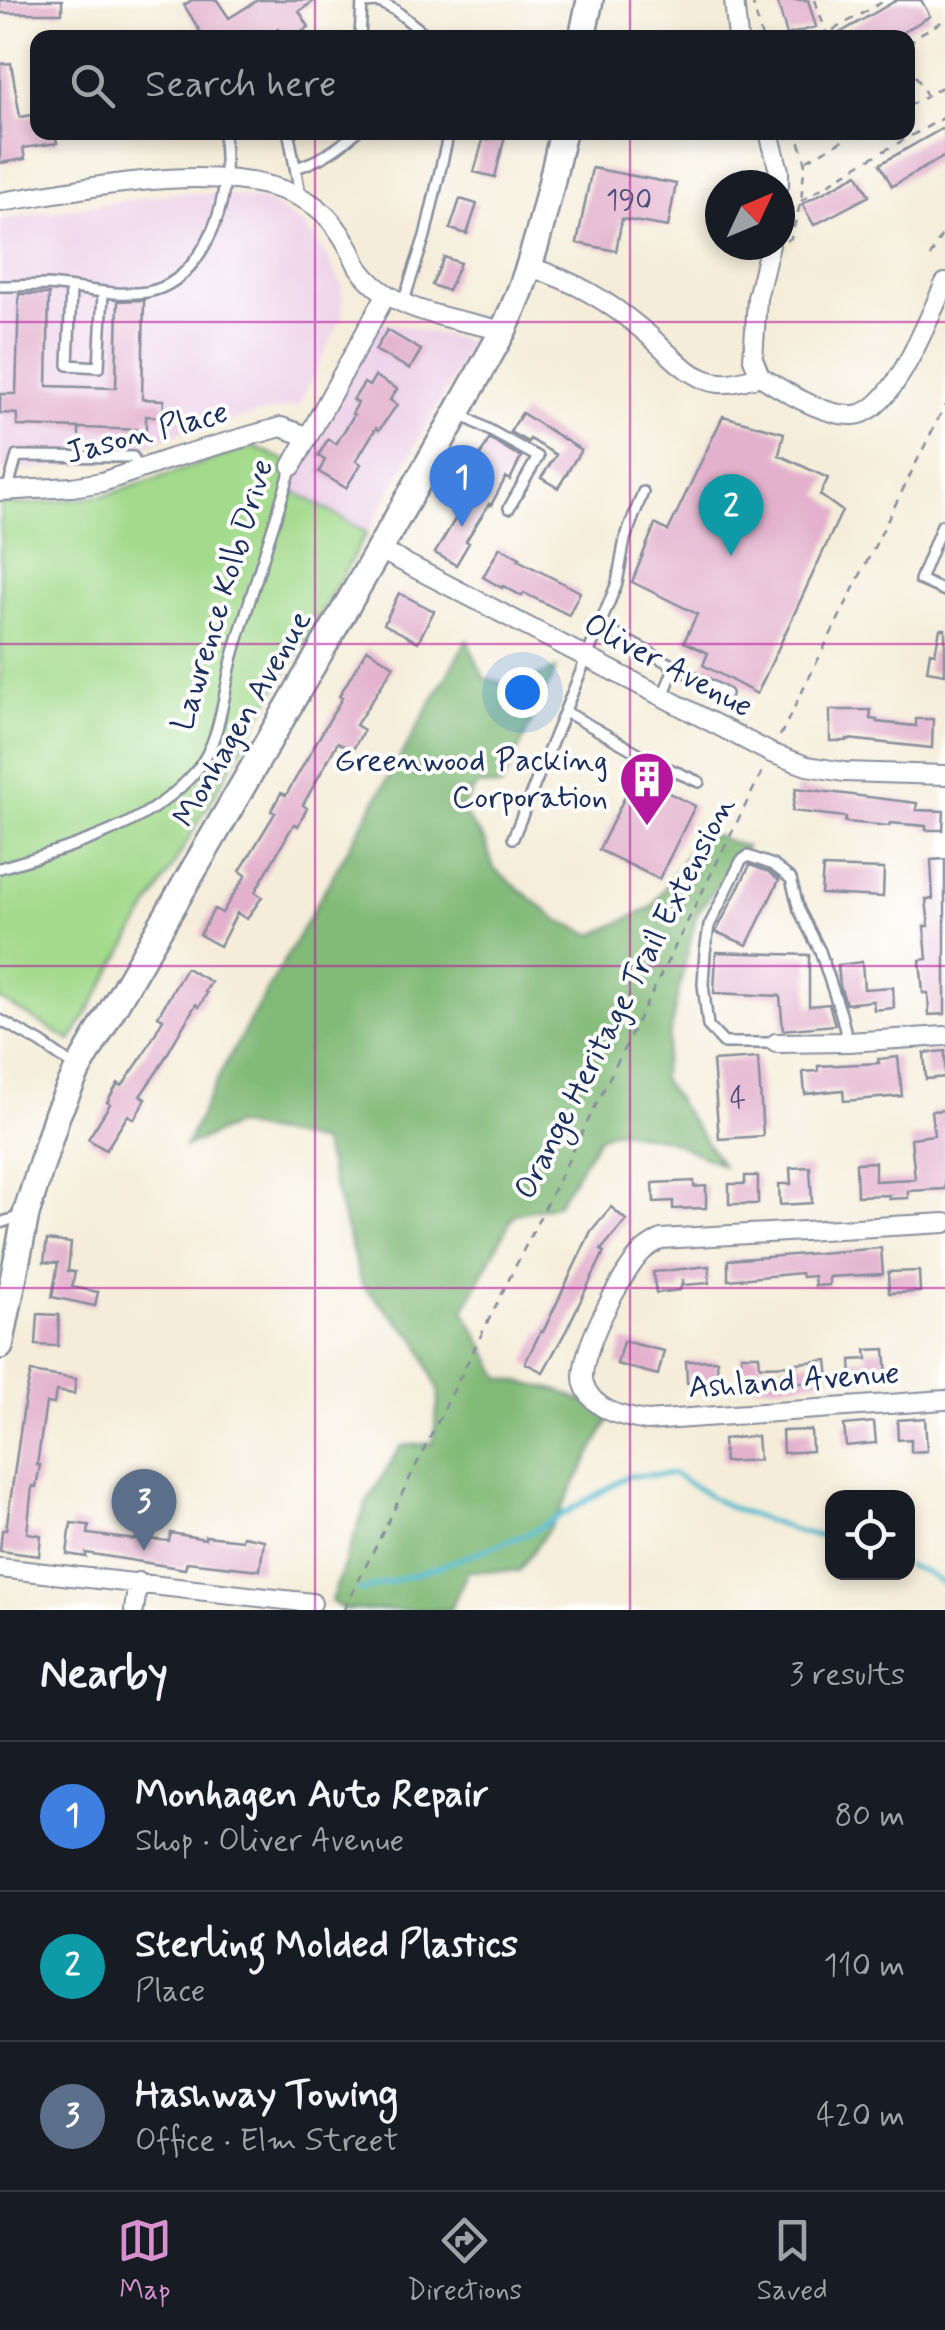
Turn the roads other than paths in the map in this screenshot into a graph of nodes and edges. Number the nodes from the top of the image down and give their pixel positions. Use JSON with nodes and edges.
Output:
{"nodes":[{"id":1,"x":590,"y":0,"type":"edge"},
{"id":2,"x":734,"y":0,"type":"edge"},
{"id":3,"x":362,"y":2,"type":"edge"},
{"id":4,"x":360,"y":30,"type":"edge"},
{"id":5,"x":419,"y":30,"type":"edge"},
{"id":6,"x":584,"y":30,"type":"edge"},
{"id":7,"x":737,"y":30,"type":"edge"},
{"id":8,"x":224,"y":140,"type":"edge"},
{"id":9,"x":291,"y":140,"type":"edge"},
{"id":10,"x":348,"y":140,"type":"edge"},
{"id":11,"x":447,"y":140,"type":"edge"},
{"id":12,"x":561,"y":140,"type":"edge"},
{"id":13,"x":771,"y":140,"type":"edge"},
{"id":14,"x":296,"y":168,"type":"junction"},
{"id":15,"x":779,"y":170,"type":"edge"},
{"id":16,"x":225,"y":179,"type":"junction"},
{"id":17,"x":301,"y":198,"type":"junction"},
{"id":18,"x":0,"y":202,"type":"edge"},
{"id":19,"x":767,"y":260,"type":"edge"},
{"id":20,"x":530,"y":267,"type":"junction"},
{"id":21,"x":945,"y":283,"type":"edge"},
{"id":22,"x":0,"y":286,"type":"edge"},
{"id":23,"x":71,"y":289,"type":"junction"},
{"id":24,"x":103,"y":293,"type":"junction"},
{"id":25,"x":395,"y":299,"type":"junction"},
{"id":26,"x":503,"y":331,"type":"junction"},
{"id":27,"x":760,"y":376,"type":"junction"},
{"id":28,"x":458,"y":412,"type":"junction"},
{"id":29,"x":307,"y":436,"type":"junction"},
{"id":30,"x":292,"y":466,"type":"joint"},
{"id":31,"x":139,"y":469,"type":"junction"},
{"id":32,"x":4,"y":492,"type":"edge"},
{"id":33,"x":643,"y":492,"type":"dead end"},
{"id":34,"x":508,"y":508,"type":"dead end"},
{"id":35,"x":942,"y":525,"type":"dead end"},
{"id":36,"x":380,"y":550,"type":"junction"},
{"id":37,"x":945,"y":591,"type":"edge"},
{"id":38,"x":600,"y":626,"type":"junction"},
{"id":39,"x":588,"y":658,"type":"junction"},
{"id":40,"x":676,"y":666,"type":"junction"},
{"id":41,"x":726,"y":694,"type":"dead end"},
{"id":42,"x":662,"y":696,"type":"junction"},
{"id":43,"x":566,"y":712,"type":"junction"},
{"id":44,"x":945,"y":775,"type":"edge"},
{"id":45,"x":699,"y":782,"type":"dead end"},
{"id":46,"x":513,"y":838,"type":"dead end"},
{"id":47,"x":0,"y":868,"type":"edge"},
{"id":48,"x":0,"y":1020,"type":"edge"},
{"id":49,"x":945,"y":1036,"type":"edge"},
{"id":50,"x":848,"y":1042,"type":"junction"},
{"id":51,"x":776,"y":1043,"type":"joint"},
{"id":52,"x":78,"y":1069,"type":"junction"},
{"id":53,"x":26,"y":1214,"type":"junction"},
{"id":54,"x":0,"y":1223,"type":"edge"},
{"id":55,"x":945,"y":1223,"type":"edge"},
{"id":56,"x":0,"y":1346,"type":"edge"},
{"id":57,"x":945,"y":1400,"type":"edge"},
{"id":58,"x":0,"y":1568,"type":"edge"},
{"id":59,"x":138,"y":1582,"type":"junction"},
{"id":60,"x":300,"y":1605,"type":"edge"},
{"id":61,"x":134,"y":1610,"type":"edge"}],
"edges":[{"from":1,"to":6,"type":"main road"},
{"from":2,"to":7,"type":"street"},
{"from":3,"to":4,"type":"lane"},
{"from":3,"to":5,"type":"lane"},
{"from":8,"to":16,"type":"lane"},
{"from":9,"to":14,"type":"lane"},
{"from":10,"to":14,"type":"lane"},
{"from":11,"to":25,"type":"lane"},
{"from":12,"to":20,"type":"main road","name":"Monhagen Avenue"},
{"from":13,"to":15,"type":"street"},
{"from":14,"to":17,"type":"lane"},
{"from":16,"to":17,"type":"street"},
{"from":16,"to":18,"type":"street"},
{"from":16,"to":24,"type":"lane"},
{"from":17,"to":25,"type":"street"},
{"from":19,"to":27,"type":"street"},
{"from":20,"to":26,"type":"main road","name":"Monhagen Avenue"},
{"from":20,"to":27,"type":"street"},
{"from":21,"to":27,"type":"street"},
{"from":22,"to":23,"type":"lane"},
{"from":23,"to":24,"type":"lane"},
{"from":23,"to":24,"type":"lane"},
{"from":25,"to":26,"type":"street"},
{"from":25,"to":29,"type":"street","name":"Lawrence Kolb Drive"},
{"from":26,"to":28,"type":"main road","name":"Monhagen Avenue"},
{"from":28,"to":34,"type":"lane"},
{"from":28,"to":36,"type":"main road","name":"Monhagen Avenue"},
{"from":29,"to":30,"type":"street","name":"Lawrence Kolb Drive"},
{"from":29,"to":31,"type":"street","name":"Jason Place"},
{"from":30,"to":47,"type":"lane","name":"Lawrence Kolb Drive"},
{"from":31,"to":32,"type":"street","name":"Jason Place"},
{"from":31,"to":32,"type":"lane"},
{"from":33,"to":38,"type":"lane"},
{"from":35,"to":37,"type":"lane"},
{"from":36,"to":39,"type":"street","name":"Oliver Avenue"},
{"from":36,"to":52,"type":"main road","name":"Monhagen Avenue"},
{"from":38,"to":39,"type":"lane"},
{"from":38,"to":40,"type":"lane"},
{"from":39,"to":42,"type":"street","name":"Oliver Avenue"},
{"from":39,"to":43,"type":"lane"},
{"from":40,"to":41,"type":"lane"},
{"from":40,"to":42,"type":"lane"},
{"from":42,"to":44,"type":"street","name":"Oliver Avenue"},
{"from":43,"to":45,"type":"lane"},
{"from":43,"to":46,"type":"lane"},
{"from":48,"to":52,"type":"lane"},
{"from":49,"to":50,"type":"street"},
{"from":50,"to":51,"type":"street"},
{"from":50,"to":51,"type":"lane"},
{"from":52,"to":53,"type":"main road","name":"Monhagen Avenue"},
{"from":53,"to":54,"type":"lane"},
{"from":53,"to":56,"type":"main road","name":"Monhagen Avenue"},
{"from":55,"to":57,"type":"street","name":"Ashland Avenue"},
{"from":58,"to":59,"type":"street"},
{"from":59,"to":60,"type":"street"},
{"from":59,"to":61,"type":"street"}]}
